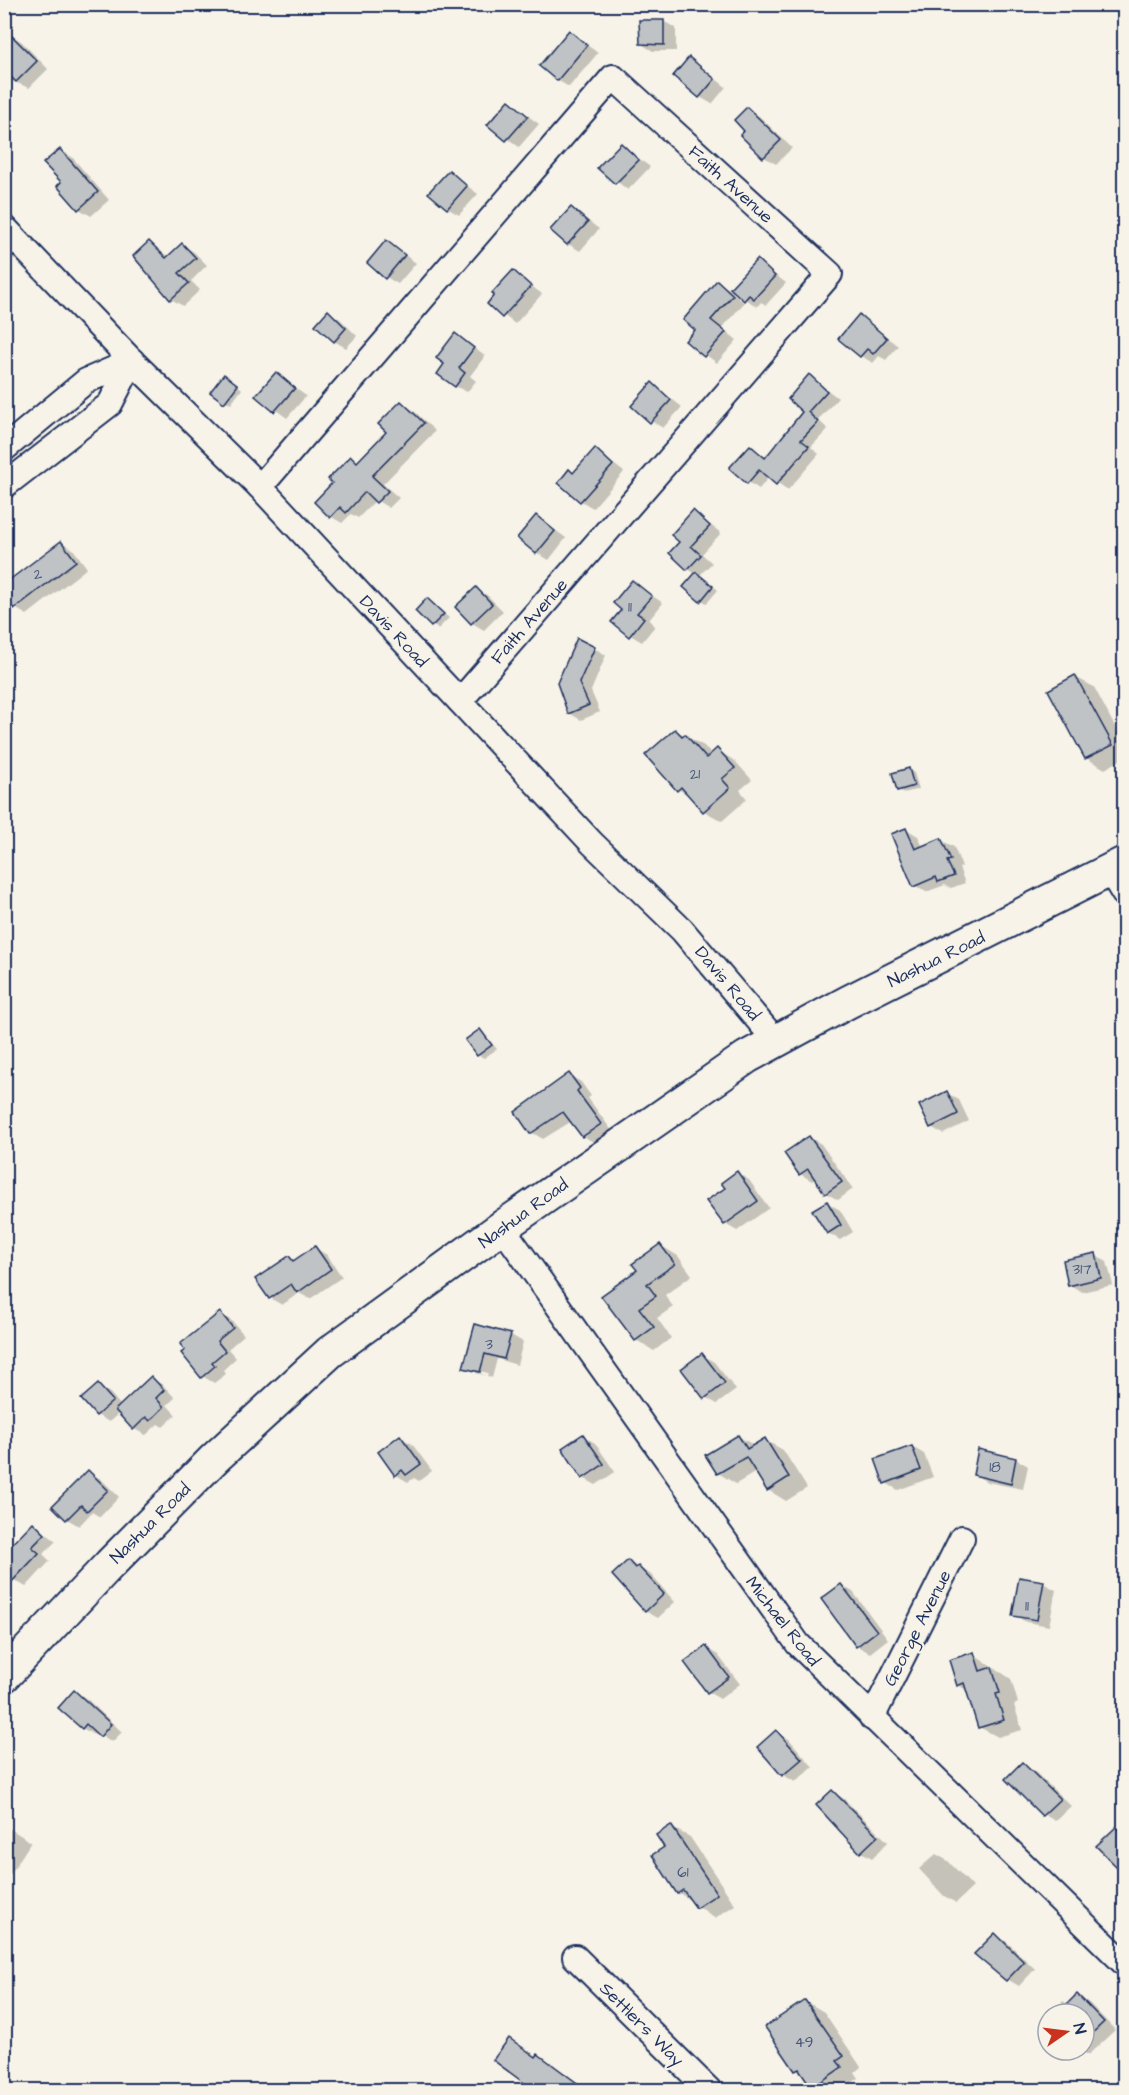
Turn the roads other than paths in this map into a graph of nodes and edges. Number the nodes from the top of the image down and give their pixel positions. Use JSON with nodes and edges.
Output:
{"nodes":[{"id":1,"x":4,"y":227,"type":"edge"},
{"id":2,"x":132,"y":361,"type":"junction"},
{"id":3,"x":4,"y":449,"type":"edge"},
{"id":4,"x":4,"y":486,"type":"edge"},
{"id":5,"x":260,"y":487,"type":"junction"},
{"id":6,"x":460,"y":701,"type":"junction"},
{"id":7,"x":1120,"y":876,"type":"edge"},
{"id":8,"x":776,"y":1041,"type":"junction"},
{"id":9,"x":502,"y":1227,"type":"junction"},
{"id":10,"x":962,"y":1539,"type":"dead end"},
{"id":11,"x":4,"y":1676,"type":"edge"},
{"id":12,"x":872,"y":1718,"type":"junction"},
{"id":13,"x":575,"y":1957,"type":"dead end"},
{"id":14,"x":1125,"y":1963,"type":"edge"},
{"id":15,"x":709,"y":2091,"type":"edge"}],
"edges":[{"from":1,"to":2,"type":"street","name":"Davis Road"},
{"from":2,"to":3,"type":"street"},
{"from":2,"to":4,"type":"street"},
{"from":2,"to":5,"type":"street","name":"Davis Road"},
{"from":5,"to":6,"type":"street","name":"Davis Road"},
{"from":5,"to":6,"type":"street","name":"Faith Avenue"},
{"from":6,"to":8,"type":"street","name":"Davis Road"},
{"from":7,"to":8,"type":"main road","name":"Nashua Road"},
{"from":8,"to":9,"type":"main road","name":"Nashua Road"},
{"from":9,"to":11,"type":"main road","name":"Nashua Road"},
{"from":9,"to":12,"type":"street","name":"Michael Road"},
{"from":10,"to":12,"type":"street","name":"George Avenue"},
{"from":12,"to":14,"type":"street","name":"Michael Road"},
{"from":13,"to":15,"type":"street","name":"Settlers Way"}]}
